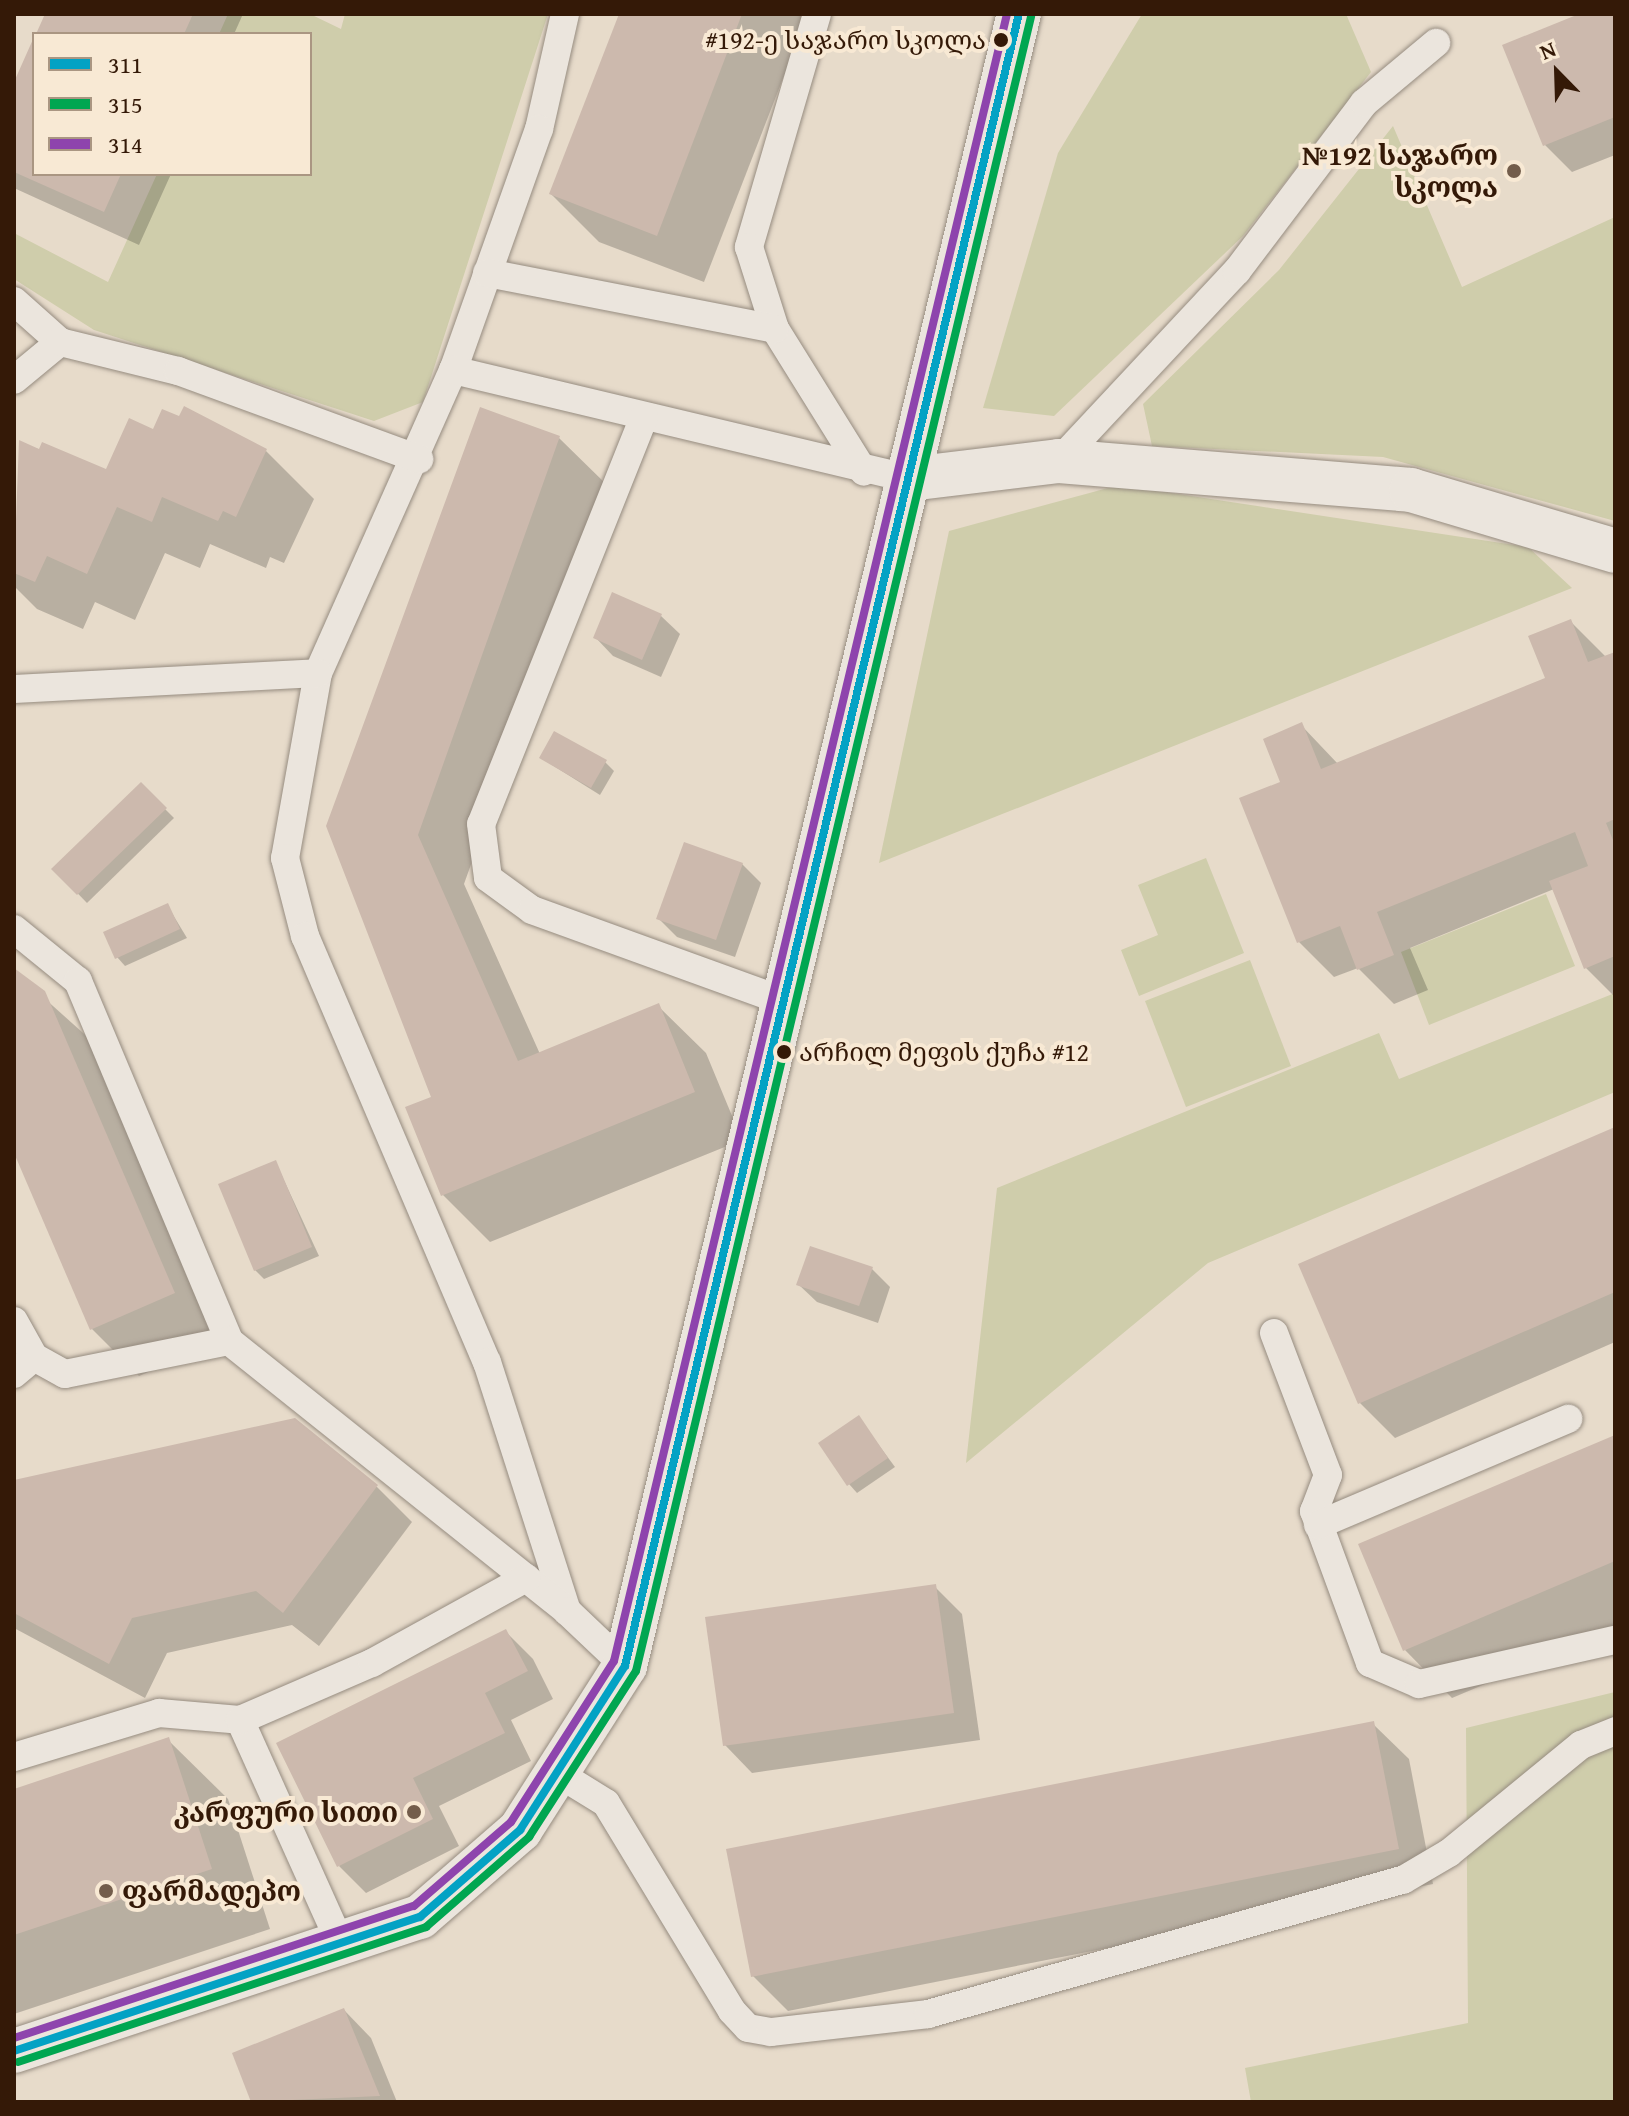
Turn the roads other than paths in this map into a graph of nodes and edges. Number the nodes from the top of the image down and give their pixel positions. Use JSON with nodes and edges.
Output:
{"nodes":[{"id":1,"x":565,"y":14,"type":"edge"},
{"id":2,"x":817,"y":14,"type":"edge"},
{"id":3,"x":1019,"y":14,"type":"edge"},
{"id":4,"x":1436,"y":43,"type":"dead end"},
{"id":5,"x":487,"y":273,"type":"junction"},
{"id":6,"x":14,"y":301,"type":"edge"},
{"id":7,"x":775,"y":329,"type":"junction"},
{"id":8,"x":60,"y":342,"type":"junction"},
{"id":9,"x":453,"y":370,"type":"junction"},
{"id":10,"x":14,"y":380,"type":"edge"},
{"id":11,"x":644,"y":417,"type":"junction"},
{"id":12,"x":419,"y":459,"type":"junction"},
{"id":13,"x":1059,"y":461,"type":"junction"},
{"id":14,"x":864,"y":472,"type":"junction"},
{"id":15,"x":910,"y":479,"type":"junction"},
{"id":16,"x":1615,"y":551,"type":"edge"},
{"id":17,"x":318,"y":673,"type":"junction"},
{"id":18,"x":14,"y":689,"type":"edge"},
{"id":19,"x":14,"y":929,"type":"edge"},
{"id":20,"x":781,"y":1000,"type":"junction"},
{"id":21,"x":14,"y":1321,"type":"edge"},
{"id":22,"x":1274,"y":1333,"type":"dead end"},
{"id":23,"x":229,"y":1341,"type":"junction"},
{"id":24,"x":24,"y":1365,"type":"edge"},
{"id":25,"x":1568,"y":1419,"type":"dead end"},
{"id":26,"x":1318,"y":1525,"type":"junction"},
{"id":27,"x":526,"y":1578,"type":"junction"},
{"id":28,"x":567,"y":1611,"type":"junction"},
{"id":29,"x":1615,"y":1640,"type":"edge"},
{"id":30,"x":625,"y":1666,"type":"junction"},
{"id":31,"x":240,"y":1720,"type":"junction"},
{"id":32,"x":1615,"y":1731,"type":"edge"},
{"id":33,"x":14,"y":1757,"type":"edge"},
{"id":34,"x":559,"y":1774,"type":"junction"},
{"id":35,"x":340,"y":1943,"type":"junction"},
{"id":36,"x":14,"y":2051,"type":"edge"}],
"edges":[{"from":1,"to":5,"type":"lane"},
{"from":2,"to":7,"type":"lane"},
{"from":3,"to":15,"type":"street"},
{"from":4,"to":13,"type":"lane"},
{"from":5,"to":7,"type":"lane"},
{"from":5,"to":9,"type":"lane"},
{"from":6,"to":8,"type":"lane"},
{"from":7,"to":14,"type":"lane"},
{"from":8,"to":10,"type":"lane"},
{"from":8,"to":12,"type":"lane"},
{"from":9,"to":11,"type":"lane"},
{"from":9,"to":12,"type":"lane"},
{"from":11,"to":14,"type":"lane"},
{"from":11,"to":20,"type":"lane"},
{"from":12,"to":17,"type":"lane"},
{"from":13,"to":15,"type":"street"},
{"from":13,"to":16,"type":"street"},
{"from":14,"to":15,"type":"lane"},
{"from":15,"to":20,"type":"street"},
{"from":17,"to":18,"type":"lane"},
{"from":17,"to":28,"type":"lane"},
{"from":19,"to":23,"type":"lane"},
{"from":20,"to":30,"type":"street"},
{"from":21,"to":24,"type":"lane"},
{"from":22,"to":26,"type":"lane"},
{"from":23,"to":24,"type":"lane"},
{"from":23,"to":27,"type":"lane"},
{"from":25,"to":26,"type":"lane"},
{"from":26,"to":29,"type":"lane"},
{"from":27,"to":28,"type":"lane"},
{"from":27,"to":31,"type":"lane"},
{"from":28,"to":30,"type":"lane"},
{"from":30,"to":34,"type":"street"},
{"from":31,"to":33,"type":"lane"},
{"from":31,"to":35,"type":"lane"},
{"from":32,"to":34,"type":"lane"},
{"from":34,"to":35,"type":"street"},
{"from":35,"to":36,"type":"street"}]}
